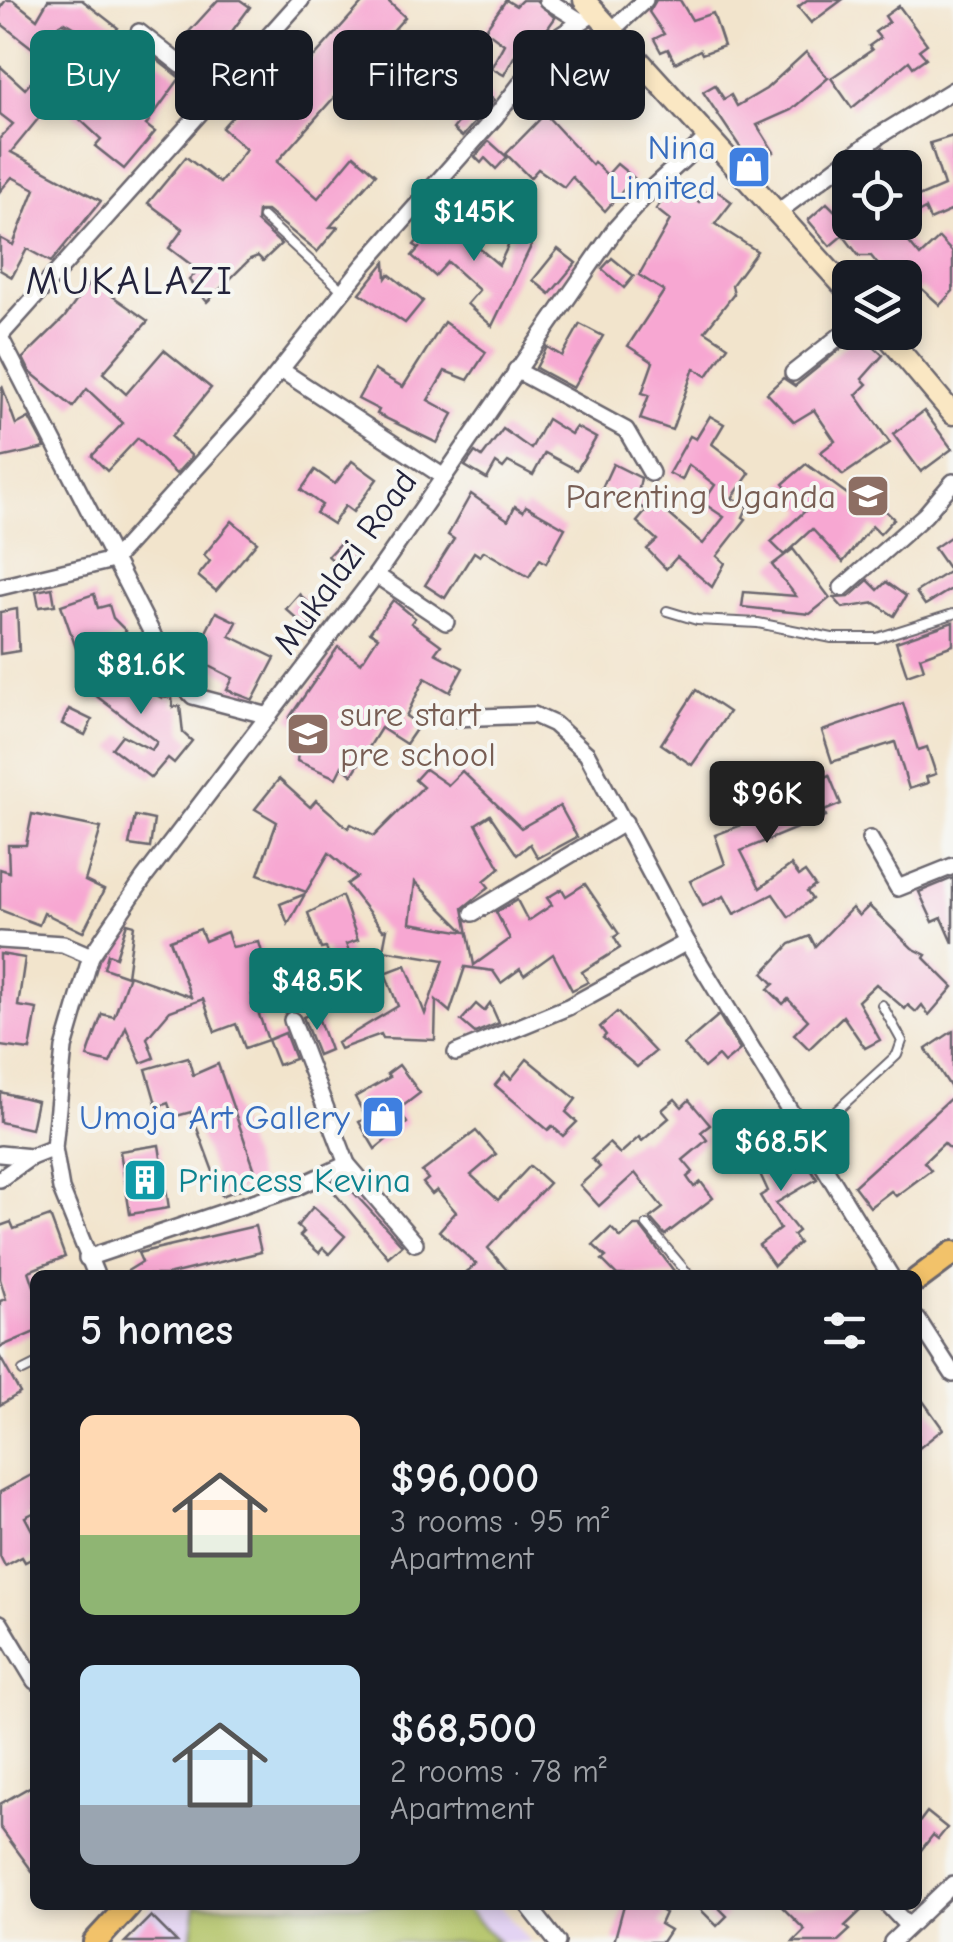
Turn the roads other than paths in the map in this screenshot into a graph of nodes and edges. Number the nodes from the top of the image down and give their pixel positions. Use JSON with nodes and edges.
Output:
{"nodes":[{"id":1,"x":301,"y":0,"type":"edge"},
{"id":2,"x":547,"y":0,"type":"edge"},
{"id":3,"x":645,"y":0,"type":"edge"},
{"id":4,"x":586,"y":11,"type":"edge"},
{"id":5,"x":275,"y":30,"type":"edge"},
{"id":6,"x":612,"y":30,"type":"joint"},
{"id":7,"x":155,"y":45,"type":"edge"},
{"id":8,"x":175,"y":60,"type":"edge"},
{"id":9,"x":645,"y":66,"type":"edge"},
{"id":10,"x":953,"y":90,"type":"edge"},
{"id":11,"x":195,"y":120,"type":"edge"},
{"id":12,"x":709,"y":136,"type":"junction"},
{"id":13,"x":778,"y":212,"type":"junction"},
{"id":14,"x":263,"y":217,"type":"dead end"},
{"id":15,"x":832,"y":273,"type":"edge"},
{"id":16,"x":343,"y":291,"type":"junction"},
{"id":17,"x":0,"y":337,"type":"edge"},
{"id":18,"x":832,"y":342,"type":"edge"},
{"id":19,"x":899,"y":350,"type":"edge"},
{"id":20,"x":280,"y":370,"type":"junction"},
{"id":21,"x":516,"y":370,"type":"junction"},
{"id":22,"x":793,"y":373,"type":"dead end"},
{"id":23,"x":953,"y":414,"type":"edge"},
{"id":24,"x":651,"y":473,"type":"dead end"},
{"id":25,"x":444,"y":477,"type":"junction"},
{"id":26,"x":953,"y":482,"type":"edge"},
{"id":27,"x":113,"y":560,"type":"junction"},
{"id":28,"x":376,"y":575,"type":"junction"},
{"id":29,"x":0,"y":587,"type":"edge"},
{"id":30,"x":842,"y":588,"type":"dead end"},
{"id":31,"x":667,"y":610,"type":"dead end"},
{"id":32,"x":953,"y":614,"type":"edge"},
{"id":33,"x":446,"y":622,"type":"dead end"},
{"id":34,"x":269,"y":716,"type":"junction"},
{"id":35,"x":454,"y":718,"type":"dead end"},
{"id":36,"x":625,"y":822,"type":"junction"},
{"id":37,"x":870,"y":839,"type":"dead end"},
{"id":38,"x":953,"y":866,"type":"edge"},
{"id":39,"x":473,"y":913,"type":"dead end"},
{"id":40,"x":0,"y":940,"type":"edge"},
{"id":41,"x":687,"y":942,"type":"junction"},
{"id":42,"x":91,"y":956,"type":"junction"},
{"id":43,"x":882,"y":1005,"type":"dead end"},
{"id":44,"x":292,"y":1020,"type":"dead end"},
{"id":45,"x":456,"y":1053,"type":"dead end"},
{"id":46,"x":806,"y":1138,"type":"junction"},
{"id":47,"x":54,"y":1148,"type":"junction"},
{"id":48,"x":0,"y":1154,"type":"edge"},
{"id":49,"x":31,"y":1157,"type":"junction"},
{"id":50,"x":347,"y":1164,"type":"junction"},
{"id":51,"x":0,"y":1179,"type":"edge"},
{"id":52,"x":647,"y":1225,"type":"dead end"},
{"id":53,"x":415,"y":1244,"type":"dead end"},
{"id":54,"x":953,"y":1253,"type":"edge"},
{"id":55,"x":87,"y":1258,"type":"junction"},
{"id":56,"x":93,"y":1270,"type":"edge"},
{"id":57,"x":684,"y":1270,"type":"edge"},
{"id":58,"x":887,"y":1270,"type":"edge"},
{"id":59,"x":922,"y":1276,"type":"edge"},
{"id":60,"x":922,"y":1326,"type":"edge"},
{"id":61,"x":30,"y":1367,"type":"edge"},
{"id":62,"x":22,"y":1371,"type":"dead end"},
{"id":63,"x":953,"y":1374,"type":"edge"},
{"id":64,"x":0,"y":1623,"type":"edge"},
{"id":65,"x":30,"y":1673,"type":"edge"},
{"id":66,"x":953,"y":1884,"type":"edge"},
{"id":67,"x":125,"y":1910,"type":"edge"},
{"id":68,"x":532,"y":1910,"type":"edge"},
{"id":69,"x":893,"y":1910,"type":"edge"},
{"id":70,"x":908,"y":1925,"type":"junction"},
{"id":71,"x":95,"y":1942,"type":"edge"},
{"id":72,"x":557,"y":1942,"type":"edge"},
{"id":73,"x":892,"y":1942,"type":"edge"}],
"edges":[{"from":1,"to":5,"type":"street"},
{"from":2,"to":4,"type":"street"},
{"from":3,"to":6,"type":"street"},
{"from":4,"to":6,"type":"main road"},
{"from":4,"to":16,"type":"street"},
{"from":7,"to":8,"type":"street"},
{"from":9,"to":12,"type":"main road"},
{"from":10,"to":13,"type":"street"},
{"from":11,"to":17,"type":"street"},
{"from":12,"to":13,"type":"main road"},
{"from":12,"to":21,"type":"street","name":"Mukalazi Road"},
{"from":13,"to":15,"type":"main road"},
{"from":14,"to":16,"type":"lane"},
{"from":16,"to":20,"type":"street"},
{"from":17,"to":27,"type":"street"},
{"from":18,"to":22,"type":"street"},
{"from":19,"to":23,"type":"main road"},
{"from":20,"to":25,"type":"street"},
{"from":20,"to":27,"type":"street"},
{"from":21,"to":24,"type":"street"},
{"from":21,"to":25,"type":"street","name":"Mukalazi Road"},
{"from":25,"to":28,"type":"street","name":"Mukalazi Road"},
{"from":26,"to":30,"type":"street"},
{"from":27,"to":29,"type":"street"},
{"from":27,"to":34,"type":"street"},
{"from":28,"to":33,"type":"street"},
{"from":28,"to":34,"type":"street","name":"Mukalazi Road"},
{"from":31,"to":32,"type":"lane"},
{"from":34,"to":42,"type":"street","name":"Mukalazi Road"},
{"from":35,"to":36,"type":"street"},
{"from":36,"to":39,"type":"street"},
{"from":36,"to":41,"type":"street"},
{"from":37,"to":38,"type":"street"},
{"from":40,"to":42,"type":"street"},
{"from":41,"to":45,"type":"street"},
{"from":41,"to":46,"type":"street"},
{"from":42,"to":47,"type":"street","name":"Mukalazi Road"},
{"from":43,"to":46,"type":"lane"},
{"from":44,"to":50,"type":"street"},
{"from":46,"to":58,"type":"street"},
{"from":47,"to":49,"type":"street"},
{"from":47,"to":55,"type":"street","name":"Mukalazi Road"},
{"from":48,"to":49,"type":"street"},
{"from":49,"to":51,"type":"street"},
{"from":50,"to":53,"type":"street"},
{"from":50,"to":55,"type":"street"},
{"from":52,"to":57,"type":"lane"},
{"from":54,"to":59,"type":"main road"},
{"from":55,"to":56,"type":"street","name":"Mukalazi Road"},
{"from":60,"to":63,"type":"street"},
{"from":61,"to":62,"type":"lane"},
{"from":64,"to":65,"type":"street"},
{"from":66,"to":70,"type":"street"},
{"from":67,"to":71,"type":"main road"},
{"from":68,"to":72,"type":"street"},
{"from":69,"to":70,"type":"street"},
{"from":70,"to":73,"type":"street"}]}
